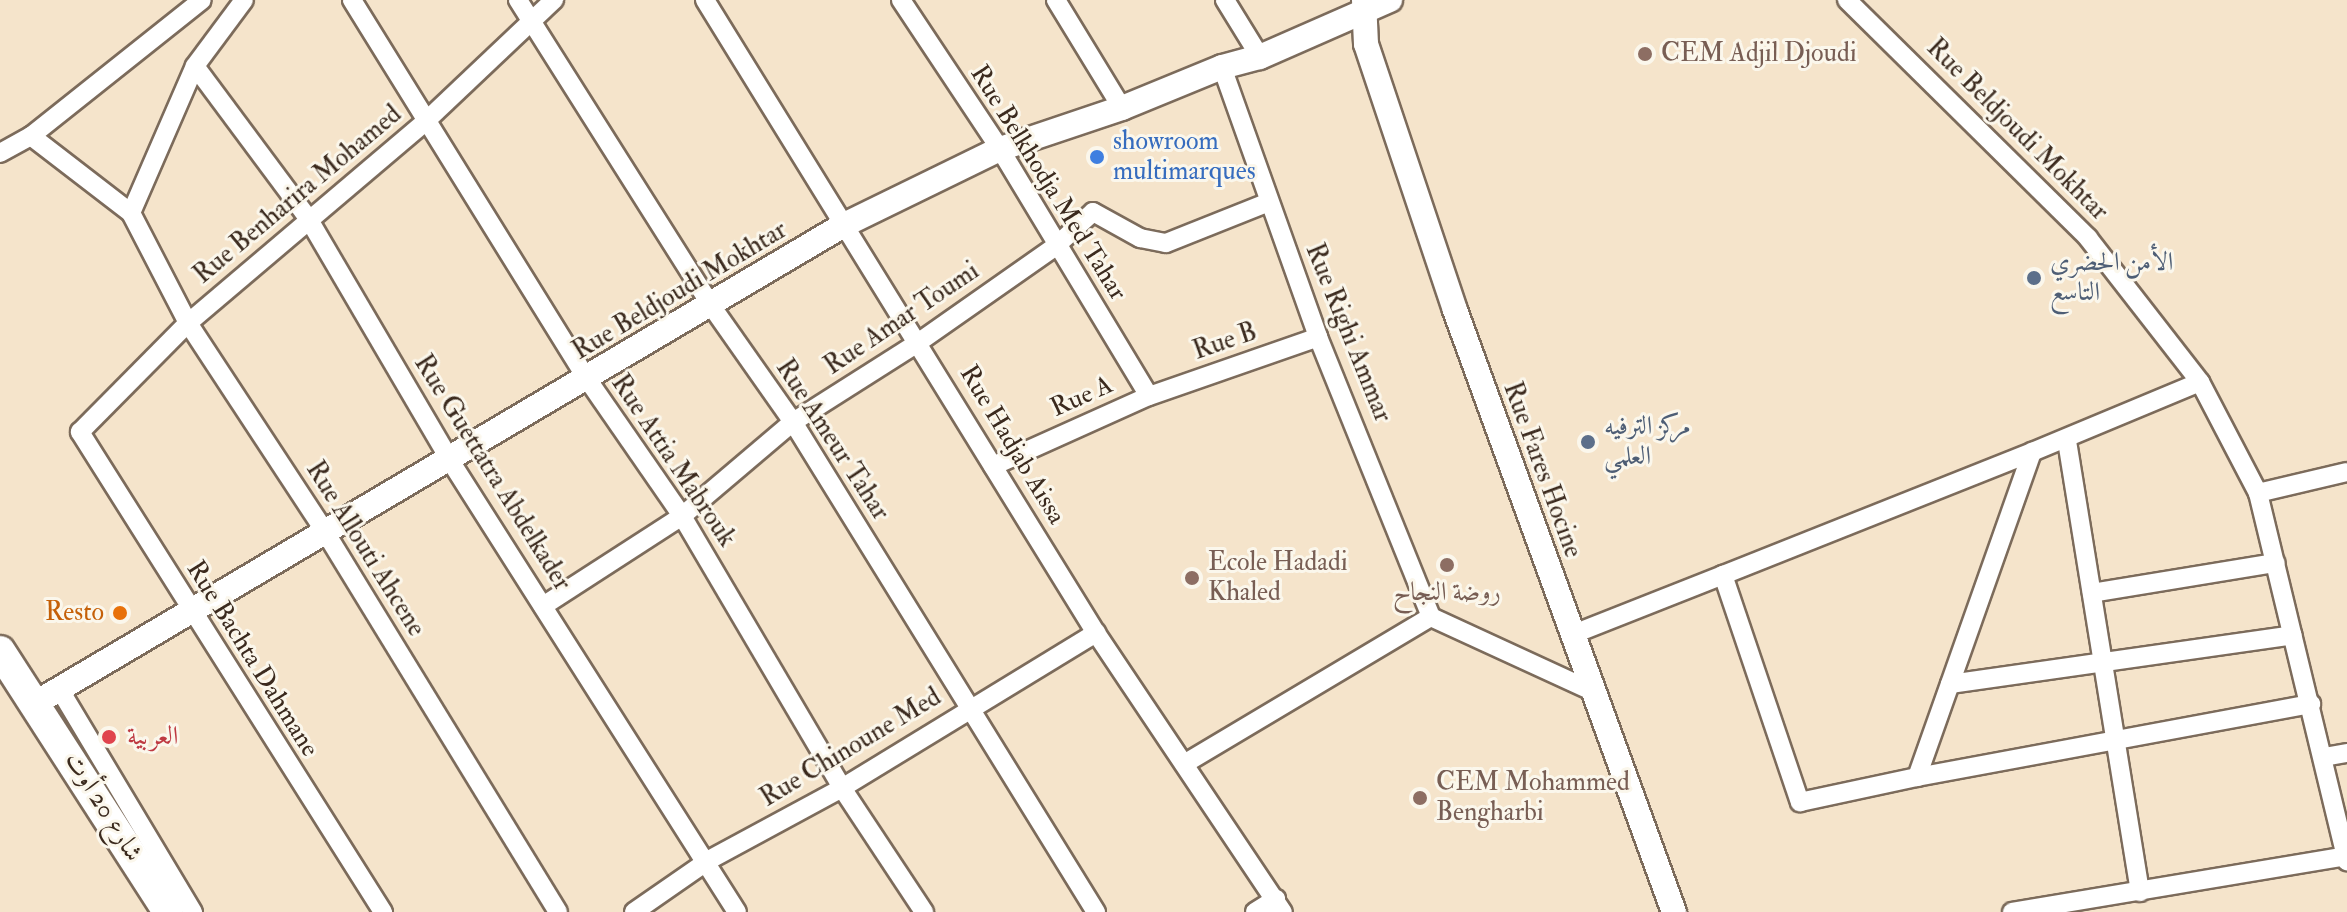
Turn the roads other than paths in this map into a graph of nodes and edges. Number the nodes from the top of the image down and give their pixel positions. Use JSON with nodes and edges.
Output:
{"nodes":[{"id":1,"x":202,"y":0,"type":"edge"},
{"id":2,"x":244,"y":0,"type":"edge"},
{"id":3,"x":352,"y":0,"type":"edge"},
{"id":4,"x":518,"y":0,"type":"edge"},
{"id":5,"x":554,"y":0,"type":"edge"},
{"id":6,"x":705,"y":0,"type":"edge"},
{"id":7,"x":901,"y":0,"type":"edge"},
{"id":8,"x":1056,"y":0,"type":"edge"},
{"id":9,"x":1225,"y":0,"type":"edge"},
{"id":10,"x":1848,"y":0,"type":"edge"},
{"id":11,"x":1373,"y":3,"type":"edge"},
{"id":12,"x":531,"y":22,"type":"junction"},
{"id":13,"x":1260,"y":57,"type":"junction"},
{"id":14,"x":195,"y":66,"type":"junction"},
{"id":15,"x":1222,"y":67,"type":"junction"},
{"id":16,"x":1122,"y":108,"type":"junction"},
{"id":17,"x":427,"y":120,"type":"junction"},
{"id":18,"x":31,"y":136,"type":"junction"},
{"id":19,"x":1000,"y":149,"type":"junction"},
{"id":20,"x":0,"y":153,"type":"edge"},
{"id":21,"x":1269,"y":202,"type":"junction"},
{"id":22,"x":131,"y":213,"type":"junction"},
{"id":23,"x":308,"y":218,"type":"junction"},
{"id":24,"x":842,"y":226,"type":"junction"},
{"id":25,"x":1056,"y":246,"type":"junction"},
{"id":26,"x":710,"y":304,"type":"junction"},
{"id":27,"x":188,"y":323,"type":"junction"},
{"id":28,"x":1318,"y":337,"type":"junction"},
{"id":29,"x":919,"y":342,"type":"junction"},
{"id":30,"x":588,"y":380,"type":"junction"},
{"id":31,"x":2200,"y":382,"type":"junction"},
{"id":32,"x":1149,"y":396,"type":"junction"},
{"id":33,"x":793,"y":422,"type":"junction"},
{"id":34,"x":80,"y":432,"type":"joint"},
{"id":35,"x":2067,"y":441,"type":"junction"},
{"id":36,"x":2032,"y":452,"type":"junction"},
{"id":37,"x":451,"y":462,"type":"junction"},
{"id":38,"x":993,"y":466,"type":"junction"},
{"id":39,"x":2347,"y":472,"type":"edge"},
{"id":40,"x":2258,"y":493,"type":"junction"},
{"id":41,"x":682,"y":516,"type":"junction"},
{"id":42,"x":327,"y":535,"type":"junction"},
{"id":43,"x":2276,"y":563,"type":"junction"},
{"id":44,"x":1723,"y":575,"type":"junction"},
{"id":45,"x":2092,"y":593,"type":"junction"},
{"id":46,"x":543,"y":606,"type":"junction"},
{"id":47,"x":190,"y":610,"type":"junction"},
{"id":48,"x":1431,"y":617,"type":"junction"},
{"id":49,"x":1096,"y":633,"type":"junction"},
{"id":50,"x":1571,"y":635,"type":"junction"},
{"id":51,"x":2293,"y":635,"type":"junction"},
{"id":52,"x":0,"y":651,"type":"edge"},
{"id":53,"x":2103,"y":662,"type":"junction"},
{"id":54,"x":1950,"y":684,"type":"junction"},
{"id":55,"x":1590,"y":690,"type":"junction"},
{"id":56,"x":47,"y":697,"type":"junction"},
{"id":57,"x":2311,"y":704,"type":"junction"},
{"id":58,"x":969,"y":708,"type":"junction"},
{"id":59,"x":2119,"y":741,"type":"junction"},
{"id":60,"x":2347,"y":753,"type":"edge"},
{"id":61,"x":2324,"y":757,"type":"junction"},
{"id":62,"x":1184,"y":764,"type":"junction"},
{"id":63,"x":1917,"y":777,"type":"junction"},
{"id":64,"x":842,"y":788,"type":"junction"},
{"id":65,"x":2346,"y":859,"type":"edge"},
{"id":66,"x":709,"y":860,"type":"junction"},
{"id":67,"x":2140,"y":892,"type":"junction"},
{"id":68,"x":1279,"y":905,"type":"edge"},
{"id":69,"x":147,"y":912,"type":"edge"},
{"id":70,"x":168,"y":912,"type":"edge"},
{"id":71,"x":193,"y":912,"type":"edge"},
{"id":72,"x":383,"y":912,"type":"edge"},
{"id":73,"x":558,"y":912,"type":"edge"},
{"id":74,"x":634,"y":912,"type":"edge"},
{"id":75,"x":737,"y":912,"type":"edge"},
{"id":76,"x":924,"y":912,"type":"edge"},
{"id":77,"x":1096,"y":912,"type":"edge"},
{"id":78,"x":1255,"y":912,"type":"edge"},
{"id":79,"x":1674,"y":912,"type":"edge"},
{"id":80,"x":2012,"y":912,"type":"edge"}],
"edges":[{"from":1,"to":18,"type":"street"},
{"from":2,"to":14,"type":"street"},
{"from":3,"to":17,"type":"street","name":"Rue Attia Mabrouk"},
{"from":4,"to":12,"type":"street","name":"Rue Ameur Tahar"},
{"from":5,"to":12,"type":"street","name":"Rue Benharira Mohamed"},
{"from":6,"to":24,"type":"street","name":"Rue Hadjab Aissa"},
{"from":7,"to":19,"type":"street","name":"Rue Belkhodja Med Tahar"},
{"from":8,"to":16,"type":"street"},
{"from":9,"to":13,"type":"street"},
{"from":10,"to":31,"type":"street","name":"Rue Beldjoudi Mokhtar"},
{"from":11,"to":13,"type":"street","name":"Rue Beldjoudi Mokhtar"},
{"from":11,"to":50,"type":"street","name":"Rue Fares Hocine"},
{"from":12,"to":17,"type":"street","name":"Rue Benharira Mohamed"},
{"from":12,"to":26,"type":"street","name":"Rue Ameur Tahar"},
{"from":13,"to":15,"type":"street","name":"Rue Beldjoudi Mokhtar"},
{"from":14,"to":22,"type":"street"},
{"from":14,"to":23,"type":"street","name":"Rue Guettatra Abdelkader"},
{"from":15,"to":16,"type":"street","name":"Rue Beldjoudi Mokhtar"},
{"from":15,"to":21,"type":"street","name":"Rue Righi Ammar"},
{"from":16,"to":19,"type":"street","name":"Rue Beldjoudi Mokhtar"},
{"from":17,"to":23,"type":"street","name":"Rue Benharira Mohamed"},
{"from":17,"to":30,"type":"street","name":"Rue Attia Mabrouk"},
{"from":18,"to":20,"type":"street"},
{"from":18,"to":22,"type":"street"},
{"from":19,"to":24,"type":"street","name":"Rue Beldjoudi Mokhtar"},
{"from":19,"to":25,"type":"street","name":"Rue Belkhodja Med Tahar"},
{"from":21,"to":25,"type":"street","name":"Rue Amar Toumi"},
{"from":21,"to":28,"type":"street","name":"Rue Righi Ammar"},
{"from":22,"to":27,"type":"street","name":"Rue Allouti Ahcene"},
{"from":23,"to":27,"type":"street","name":"Rue Benharira Mohamed"},
{"from":23,"to":37,"type":"street","name":"Rue Guettatra Abdelkader"},
{"from":24,"to":26,"type":"street","name":"Rue Beldjoudi Mokhtar"},
{"from":24,"to":29,"type":"street","name":"Rue Hadjab Aissa"},
{"from":25,"to":29,"type":"street","name":"Rue Amar Toumi"},
{"from":25,"to":32,"type":"street","name":"Rue Belkhodja Med Tahar"},
{"from":26,"to":30,"type":"street","name":"Rue Beldjoudi Mokhtar"},
{"from":26,"to":33,"type":"street","name":"Rue Ameur Tahar"},
{"from":27,"to":34,"type":"street","name":"Rue Benharira Mohamed"},
{"from":27,"to":42,"type":"street","name":"Rue Allouti Ahcene"},
{"from":28,"to":32,"type":"street","name":"Rue B"},
{"from":28,"to":48,"type":"street","name":"Rue Righi Ammar"},
{"from":29,"to":33,"type":"street","name":"Rue Amar Toumi"},
{"from":29,"to":38,"type":"street","name":"Rue Hadjab Aissa"},
{"from":30,"to":37,"type":"street","name":"Rue Beldjoudi Mokhtar"},
{"from":30,"to":41,"type":"street","name":"Rue Attia Mabrouk"},
{"from":31,"to":35,"type":"street"},
{"from":31,"to":40,"type":"street","name":"Rue Beldjoudi Mokhtar"},
{"from":32,"to":38,"type":"street","name":"Rue A"},
{"from":33,"to":41,"type":"street","name":"Rue Amar Toumi"},
{"from":33,"to":58,"type":"street","name":"Rue Ameur Tahar"},
{"from":34,"to":47,"type":"street","name":"Rue Bachta Dahmane"},
{"from":35,"to":36,"type":"street"},
{"from":35,"to":45,"type":"street"},
{"from":36,"to":44,"type":"street"},
{"from":36,"to":54,"type":"street"},
{"from":37,"to":42,"type":"street","name":"Rue Beldjoudi Mokhtar"},
{"from":37,"to":46,"type":"street","name":"Rue Guettatra Abdelkader"},
{"from":38,"to":49,"type":"street","name":"Rue Hadjab Aissa"},
{"from":39,"to":40,"type":"street"},
{"from":40,"to":43,"type":"street","name":"Rue Beldjoudi Mokhtar"},
{"from":41,"to":46,"type":"street","name":"Rue Amar Toumi"},
{"from":41,"to":64,"type":"street","name":"Rue Attia Mabrouk"},
{"from":42,"to":47,"type":"street","name":"Rue Beldjoudi Mokhtar"},
{"from":42,"to":73,"type":"street","name":"Rue Allouti Ahcene"},
{"from":43,"to":45,"type":"street"},
{"from":43,"to":51,"type":"street","name":"Rue Beldjoudi Mokhtar"},
{"from":44,"to":50,"type":"street"},
{"from":44,"to":63,"type":"street"},
{"from":45,"to":53,"type":"street"},
{"from":46,"to":66,"type":"street","name":"Rue Guettatra Abdelkader"},
{"from":47,"to":56,"type":"street","name":"Rue Beldjoudi Mokhtar"},
{"from":47,"to":72,"type":"street","name":"Rue Bachta Dahmane"},
{"from":48,"to":55,"type":"street"},
{"from":48,"to":62,"type":"street"},
{"from":49,"to":58,"type":"street","name":"Rue Chinoune Med"},
{"from":49,"to":62,"type":"street","name":"Rue Hadjab Aissa"},
{"from":50,"to":55,"type":"street","name":"Rue Fares Hocine"},
{"from":51,"to":53,"type":"street"},
{"from":51,"to":57,"type":"street","name":"Rue Beldjoudi Mokhtar"},
{"from":52,"to":56,"type":"main road","name":"شارع 20 أوت"},
{"from":53,"to":54,"type":"street"},
{"from":53,"to":59,"type":"street"},
{"from":54,"to":63,"type":"street"},
{"from":55,"to":79,"type":"street","name":"Rue Fares Hocine"},
{"from":56,"to":69,"type":"main road","name":"شارع 20 أوت"},
{"from":56,"to":70,"type":"main road","name":"شارع 20 أوت"},
{"from":56,"to":71,"type":"street"},
{"from":57,"to":59,"type":"street"},
{"from":57,"to":61,"type":"street","name":"Rue Beldjoudi Mokhtar"},
{"from":58,"to":64,"type":"street","name":"Rue Chinoune Med"},
{"from":58,"to":77,"type":"street","name":"Rue Ameur Tahar"},
{"from":59,"to":63,"type":"street"},
{"from":59,"to":67,"type":"street"},
{"from":60,"to":61,"type":"street"},
{"from":61,"to":65,"type":"street","name":"Rue Beldjoudi Mokhtar"},
{"from":62,"to":68,"type":"street","name":"Rue Hadjab Aissa"},
{"from":64,"to":66,"type":"street","name":"Rue Chinoune Med"},
{"from":64,"to":76,"type":"street","name":"Rue Attia Mabrouk"},
{"from":65,"to":67,"type":"street"},
{"from":66,"to":74,"type":"street","name":"Rue Chinoune Med"},
{"from":66,"to":75,"type":"street","name":"Rue Guettatra Abdelkader"},
{"from":67,"to":80,"type":"street"},
{"from":68,"to":78,"type":"street"}]}
